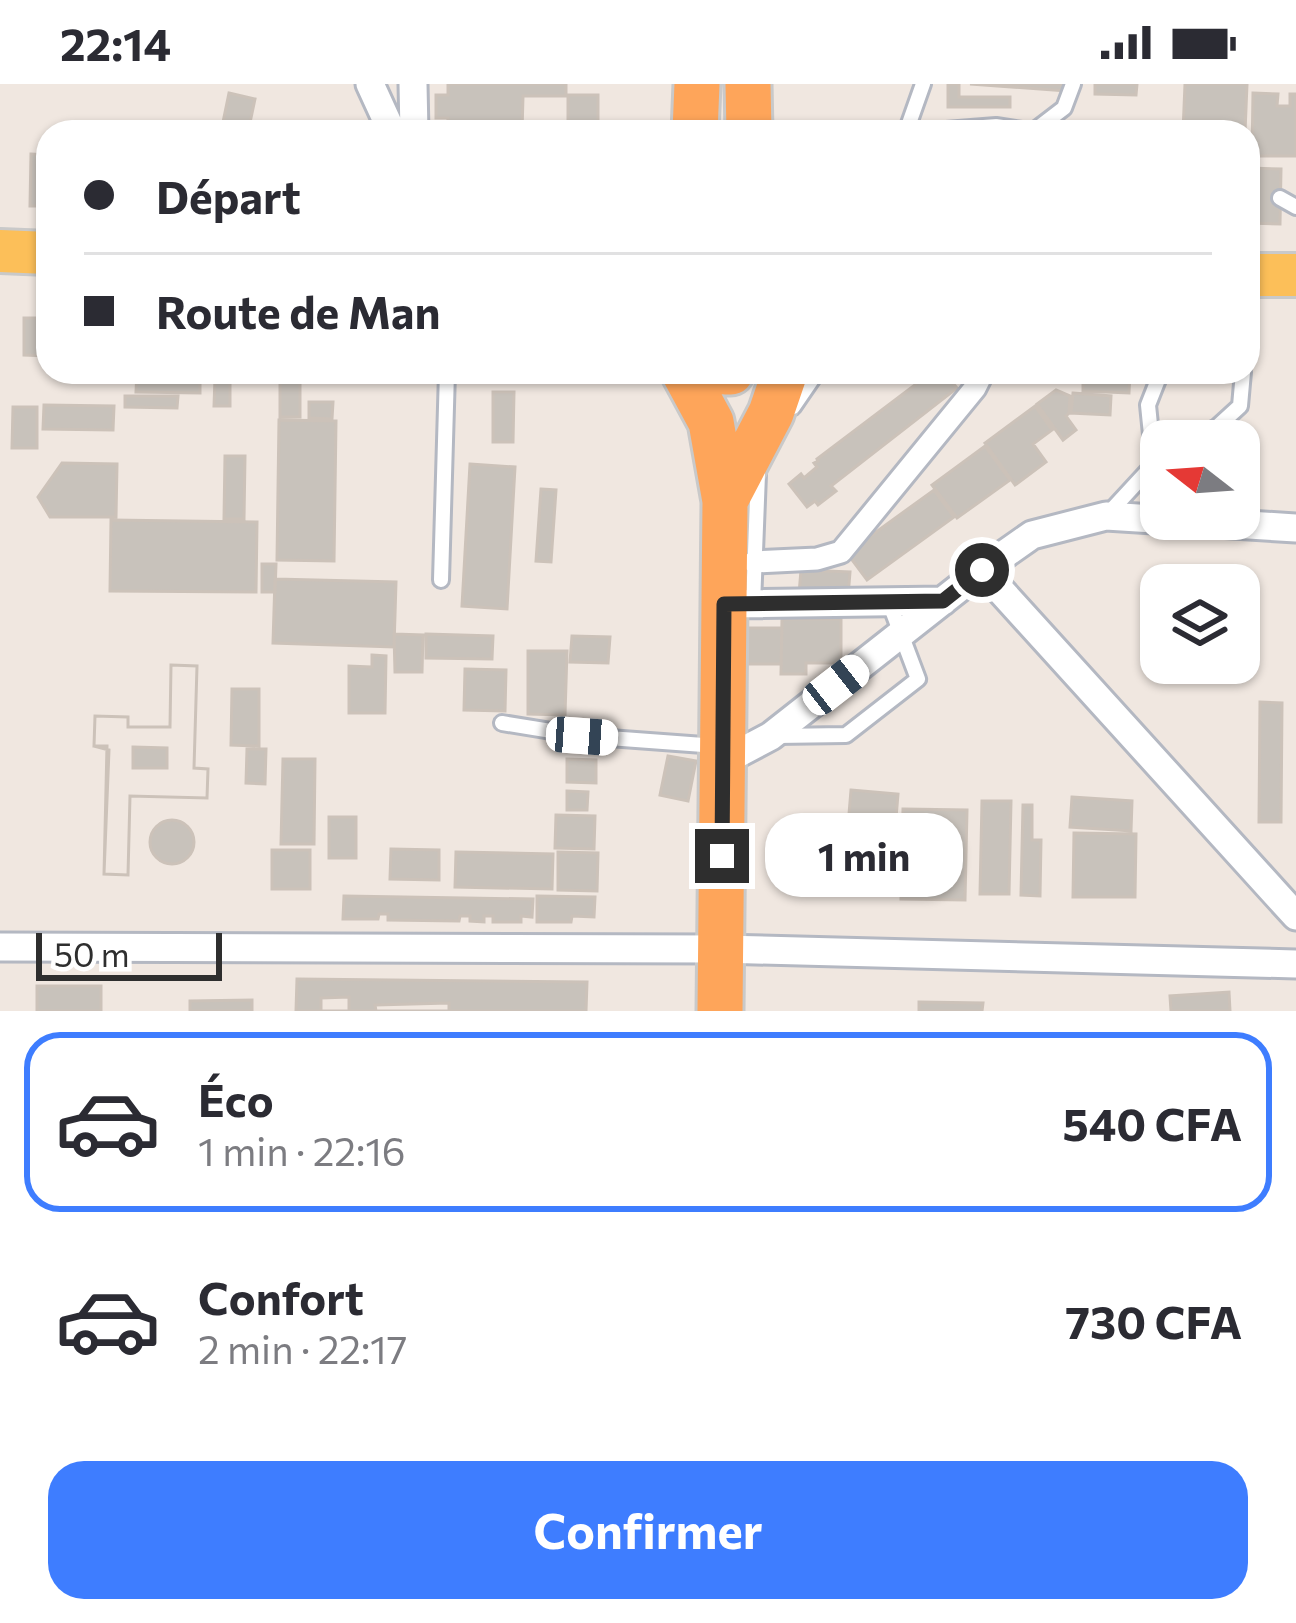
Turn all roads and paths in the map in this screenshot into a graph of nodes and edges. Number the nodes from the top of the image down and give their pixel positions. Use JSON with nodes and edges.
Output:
{"nodes":[{"id":1,"x":370,"y":84,"type":"edge"},
{"id":2,"x":413,"y":84,"type":"edge"},
{"id":3,"x":697,"y":84,"type":"edge"},
{"id":4,"x":748,"y":84,"type":"edge"},
{"id":5,"x":923,"y":84,"type":"edge"},
{"id":6,"x":1073,"y":84,"type":"edge"},
{"id":7,"x":386,"y":120,"type":"edge"},
{"id":8,"x":414,"y":120,"type":"edge"},
{"id":9,"x":696,"y":120,"type":"edge"},
{"id":10,"x":749,"y":120,"type":"edge"},
{"id":11,"x":910,"y":120,"type":"edge"},
{"id":12,"x":1049,"y":120,"type":"edge"},
{"id":13,"x":1280,"y":198,"type":"dead end"},
{"id":14,"x":1296,"y":207,"type":"edge"},
{"id":15,"x":0,"y":251,"type":"edge"},
{"id":16,"x":36,"y":252,"type":"edge"},
{"id":17,"x":1260,"y":275,"type":"edge"},
{"id":18,"x":1296,"y":275,"type":"edge"},
{"id":19,"x":447,"y":384,"type":"edge"},
{"id":20,"x":691,"y":384,"type":"edge"},
{"id":21,"x":781,"y":384,"type":"edge"},
{"id":22,"x":809,"y":384,"type":"edge"},
{"id":23,"x":977,"y":384,"type":"edge"},
{"id":24,"x":1156,"y":384,"type":"edge"},
{"id":25,"x":1242,"y":384,"type":"edge"},
{"id":26,"x":1150,"y":420,"type":"edge"},
{"id":27,"x":1225,"y":420,"type":"edge"},
{"id":28,"x":1140,"y":480,"type":"edge"},
{"id":29,"x":725,"y":501,"type":"junction"},
{"id":30,"x":1106,"y":516,"type":"junction"},
{"id":31,"x":1296,"y":528,"type":"edge"},
{"id":32,"x":754,"y":562,"type":"junction"},
{"id":33,"x":982,"y":570,"type":"junction"},
{"id":34,"x":441,"y":580,"type":"dead end"},
{"id":35,"x":943,"y":601,"type":"junction"},
{"id":36,"x":889,"y":602,"type":"junction"},
{"id":37,"x":736,"y":616,"type":"junction"},
{"id":38,"x":901,"y":633,"type":"junction"},
{"id":39,"x":502,"y":723,"type":"dead end"},
{"id":40,"x":725,"y":729,"type":"junction"},
{"id":41,"x":770,"y":736,"type":"junction"},
{"id":42,"x":1296,"y":916,"type":"edge"},
{"id":43,"x":0,"y":947,"type":"edge"},
{"id":44,"x":721,"y":949,"type":"junction"},
{"id":45,"x":1296,"y":964,"type":"edge"},
{"id":46,"x":720,"y":1011,"type":"edge"}],
"edges":[{"from":1,"to":7,"type":"street"},
{"from":2,"to":8,"type":"street"},
{"from":3,"to":9,"type":"highway"},
{"from":4,"to":10,"type":"highway"},
{"from":5,"to":11,"type":"lane"},
{"from":6,"to":12,"type":"lane"},
{"from":13,"to":14,"type":"lane"},
{"from":15,"to":16,"type":"main road"},
{"from":17,"to":18,"type":"main road"},
{"from":19,"to":34,"type":"lane"},
{"from":20,"to":29,"type":"highway"},
{"from":21,"to":29,"type":"highway"},
{"from":22,"to":32,"type":"lane"},
{"from":23,"to":32,"type":"street"},
{"from":24,"to":26,"type":"lane"},
{"from":25,"to":27,"type":"lane"},
{"from":28,"to":30,"type":"lane"},
{"from":29,"to":37,"type":"highway"},
{"from":30,"to":31,"type":"street"},
{"from":30,"to":33,"type":"street"},
{"from":32,"to":37,"type":"lane"},
{"from":33,"to":35,"type":"street"},
{"from":33,"to":42,"type":"street"},
{"from":35,"to":36,"type":"street"},
{"from":35,"to":38,"type":"street"},
{"from":36,"to":37,"type":"street"},
{"from":36,"to":38,"type":"lane"},
{"from":37,"to":40,"type":"highway"},
{"from":38,"to":41,"type":"street"},
{"from":38,"to":41,"type":"lane"},
{"from":39,"to":40,"type":"lane"},
{"from":40,"to":41,"type":"street"},
{"from":40,"to":44,"type":"highway"},
{"from":43,"to":44,"type":"street"},
{"from":44,"to":45,"type":"street"},
{"from":44,"to":46,"type":"highway"}]}
